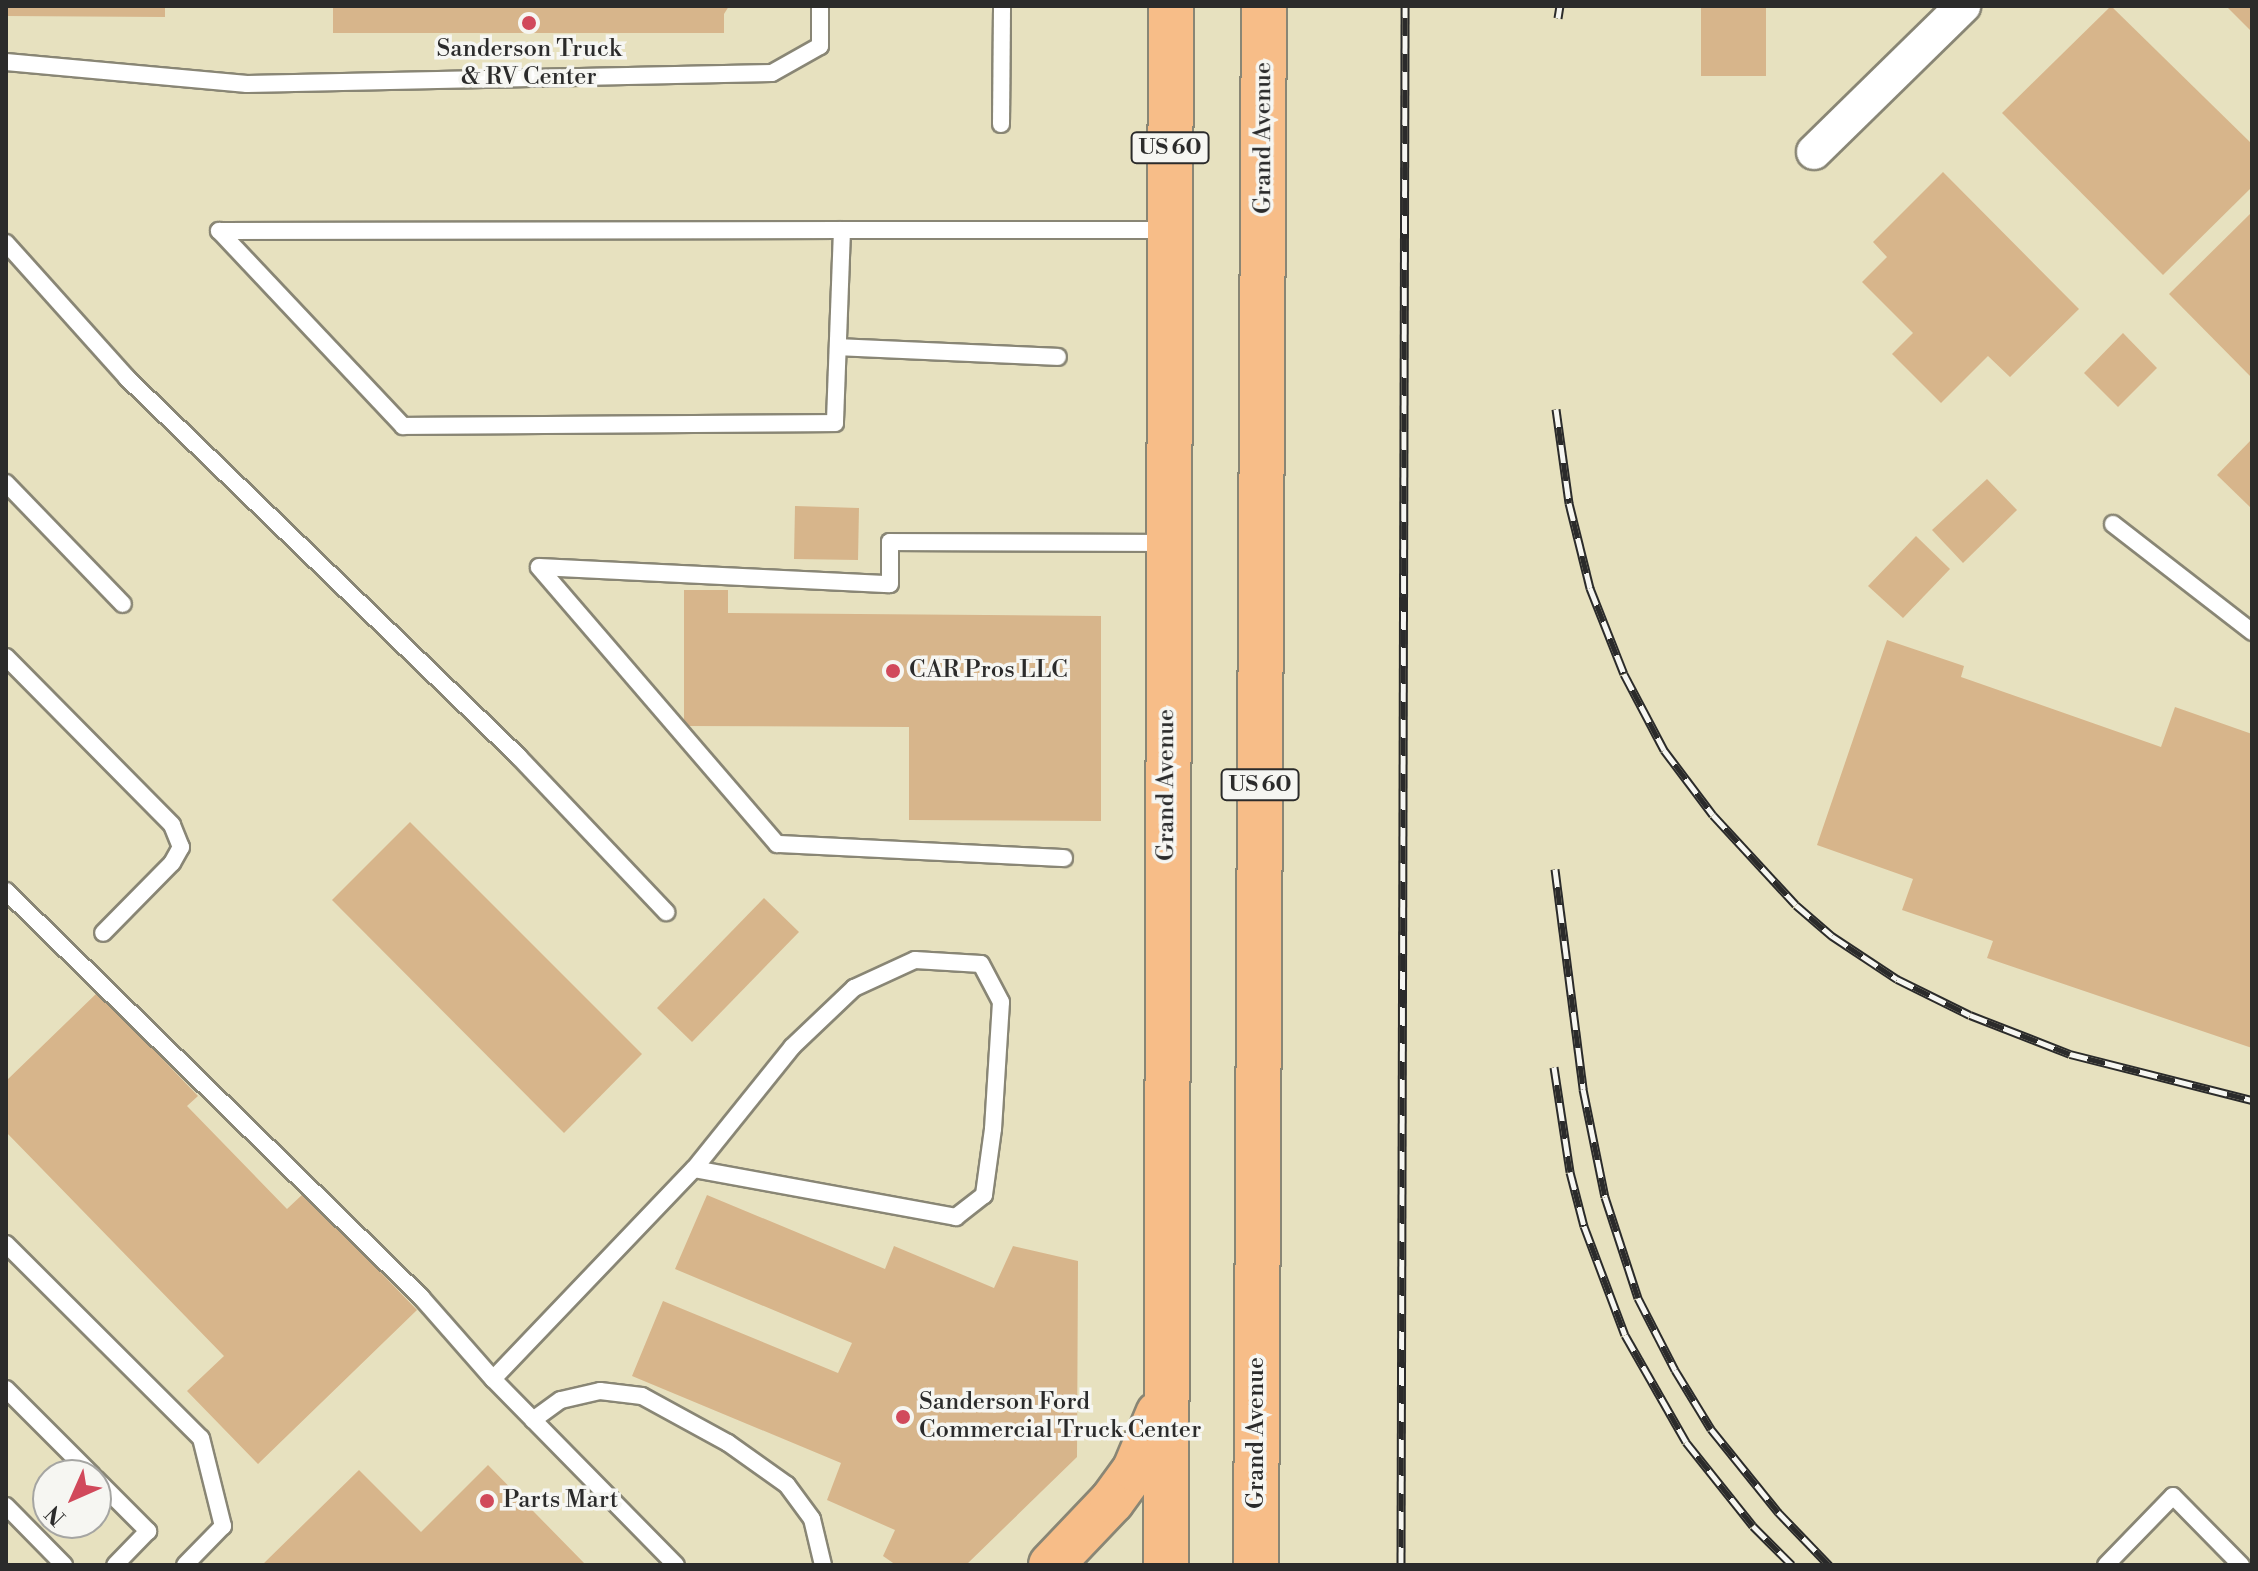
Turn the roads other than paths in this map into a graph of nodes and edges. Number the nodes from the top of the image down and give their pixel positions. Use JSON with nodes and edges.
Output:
{"nodes":[{"id":1,"x":820,"y":6,"type":"edge"},
{"id":2,"x":1002,"y":6,"type":"edge"},
{"id":3,"x":1171,"y":6,"type":"edge"},
{"id":4,"x":1264,"y":6,"type":"edge"},
{"id":5,"x":1963,"y":6,"type":"edge"},
{"id":6,"x":6,"y":62,"type":"edge"},
{"id":7,"x":1001,"y":124,"type":"dead end"},
{"id":8,"x":1814,"y":152,"type":"dead end"},
{"id":9,"x":842,"y":230,"type":"junction"},
{"id":10,"x":1169,"y":230,"type":"junction"},
{"id":11,"x":6,"y":243,"type":"edge"},
{"id":12,"x":838,"y":347,"type":"junction"},
{"id":13,"x":1058,"y":357,"type":"dead end"},
{"id":14,"x":6,"y":483,"type":"edge"},
{"id":15,"x":2113,"y":524,"type":"dead end"},
{"id":16,"x":1167,"y":543,"type":"junction"},
{"id":17,"x":123,"y":604,"type":"dead end"},
{"id":18,"x":2252,"y":632,"type":"edge"},
{"id":19,"x":6,"y":657,"type":"edge"},
{"id":20,"x":1064,"y":858,"type":"dead end"},
{"id":21,"x":6,"y":891,"type":"edge"},
{"id":22,"x":666,"y":912,"type":"dead end"},
{"id":23,"x":103,"y":933,"type":"dead end"},
{"id":24,"x":694,"y":1169,"type":"junction"},
{"id":25,"x":6,"y":1244,"type":"edge"},
{"id":26,"x":1167,"y":1368,"type":"junction"},
{"id":27,"x":493,"y":1379,"type":"junction"},
{"id":28,"x":6,"y":1389,"type":"edge"},
{"id":29,"x":533,"y":1420,"type":"junction"},
{"id":30,"x":76,"y":1459,"type":"edge"},
{"id":31,"x":112,"y":1495,"type":"edge"},
{"id":32,"x":6,"y":1506,"type":"edge"},
{"id":33,"x":1066,"y":1551,"type":"edge"},
{"id":34,"x":1175,"y":1558,"type":"edge"},
{"id":35,"x":64,"y":1565,"type":"edge"},
{"id":36,"x":115,"y":1565,"type":"edge"},
{"id":37,"x":185,"y":1565,"type":"edge"},
{"id":38,"x":676,"y":1565,"type":"edge"},
{"id":39,"x":823,"y":1565,"type":"edge"},
{"id":40,"x":1256,"y":1565,"type":"edge"},
{"id":41,"x":2106,"y":1565,"type":"edge"},
{"id":42,"x":2241,"y":1565,"type":"edge"}],
"edges":[{"from":1,"to":6,"type":"lane"},
{"from":2,"to":7,"type":"lane"},
{"from":3,"to":10,"type":"highway","name":"Grand Avenue","number":"US 60"},
{"from":4,"to":40,"type":"highway","name":"Grand Avenue","number":"US 60"},
{"from":5,"to":8,"type":"street"},
{"from":9,"to":10,"type":"lane"},
{"from":9,"to":12,"type":"lane"},
{"from":9,"to":12,"type":"lane"},
{"from":10,"to":16,"type":"highway","name":"Grand Avenue","number":"US 60"},
{"from":11,"to":22,"type":"lane"},
{"from":12,"to":13,"type":"lane"},
{"from":14,"to":17,"type":"lane"},
{"from":15,"to":18,"type":"lane"},
{"from":16,"to":20,"type":"lane"},
{"from":16,"to":26,"type":"highway","name":"Grand Avenue","number":"US 60"},
{"from":19,"to":23,"type":"lane"},
{"from":21,"to":27,"type":"lane"},
{"from":24,"to":24,"type":"lane"},
{"from":24,"to":27,"type":"lane"},
{"from":25,"to":37,"type":"lane"},
{"from":26,"to":33,"type":"highway"},
{"from":26,"to":34,"type":"highway","name":"Grand Avenue","number":"US 60"},
{"from":27,"to":29,"type":"lane"},
{"from":28,"to":30,"type":"lane"},
{"from":29,"to":38,"type":"lane"},
{"from":29,"to":39,"type":"lane"},
{"from":31,"to":36,"type":"lane"},
{"from":32,"to":35,"type":"lane"},
{"from":33,"to":34,"type":"highway"},
{"from":41,"to":42,"type":"lane"}]}
